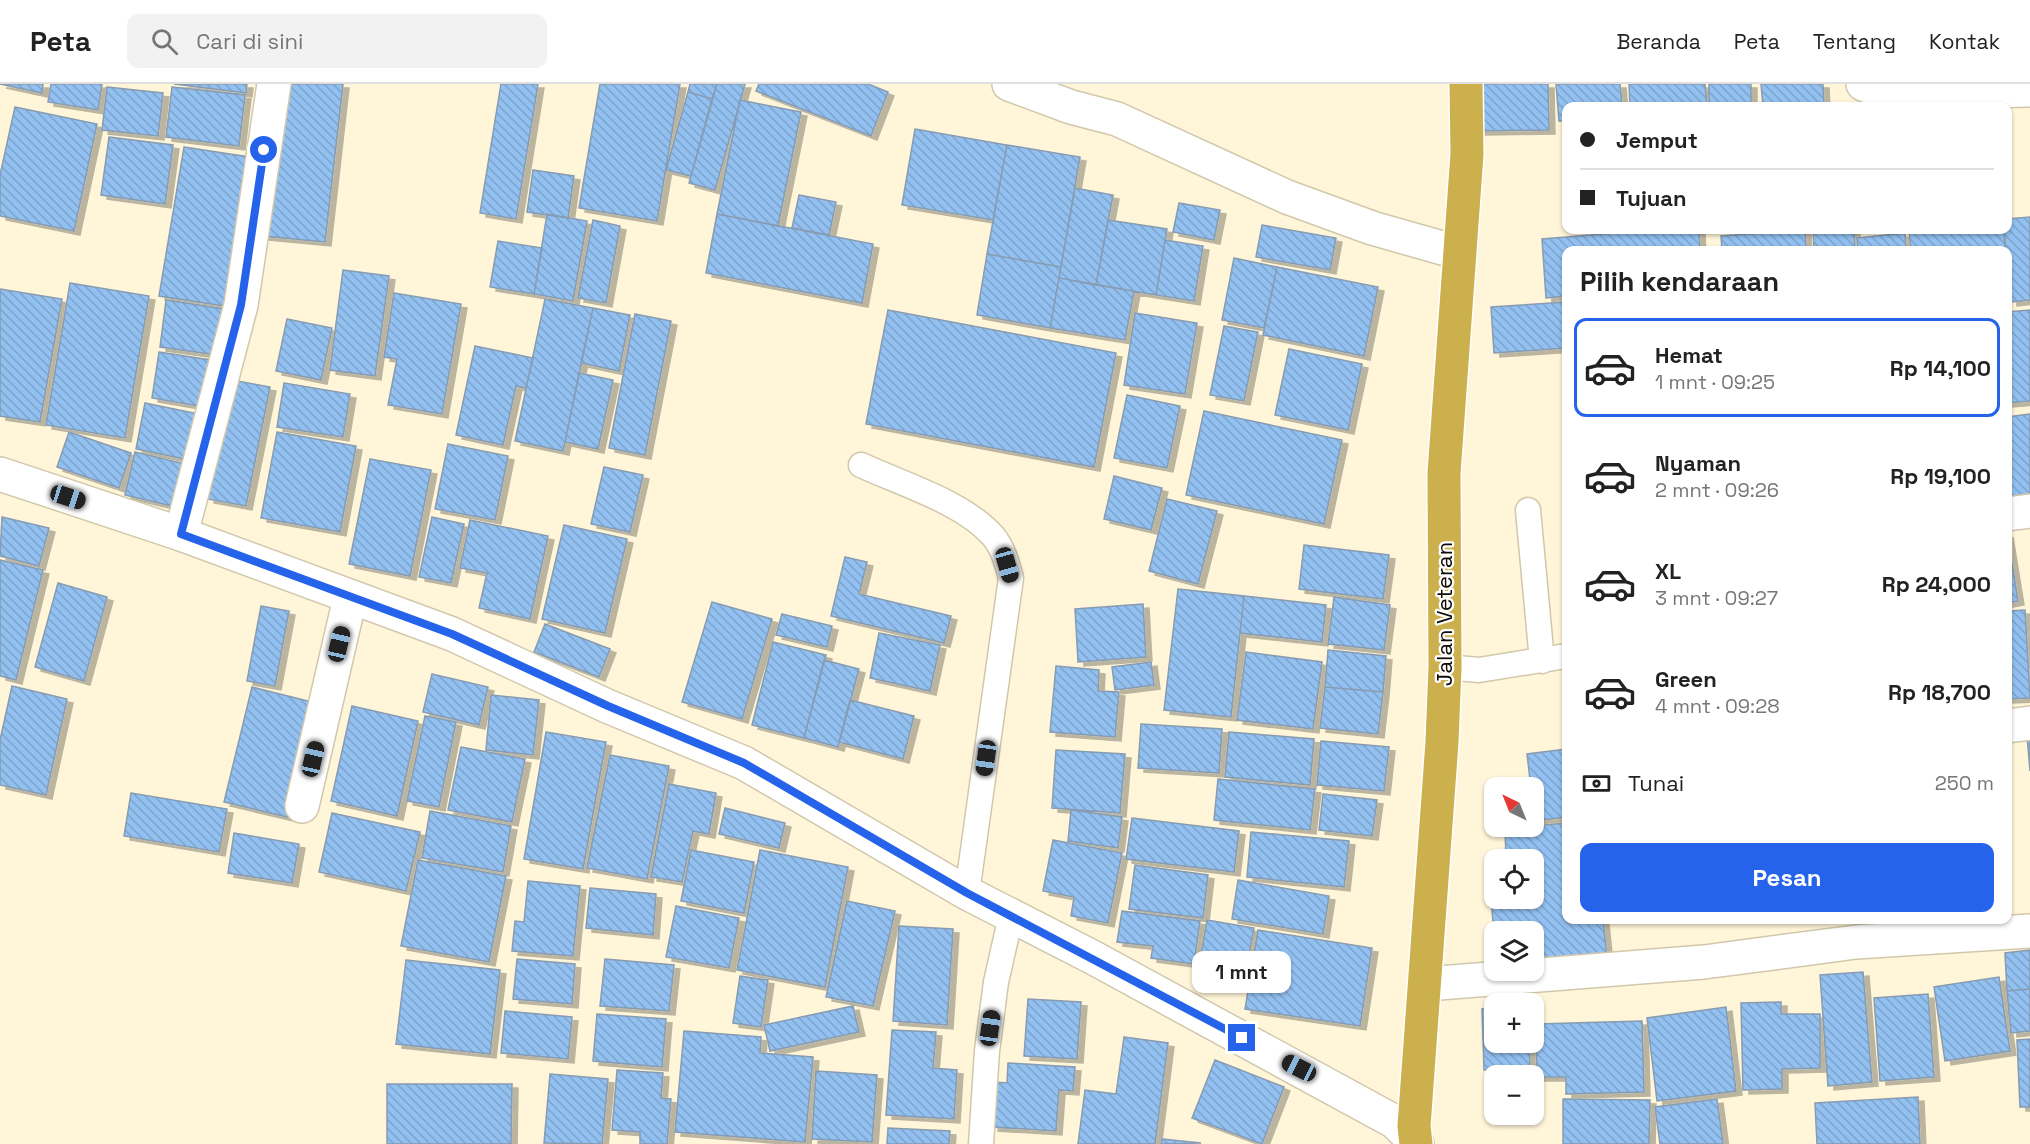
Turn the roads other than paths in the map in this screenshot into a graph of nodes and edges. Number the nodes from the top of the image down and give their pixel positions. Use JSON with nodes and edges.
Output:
{"nodes":[{"id":1,"x":274,"y":84,"type":"edge"},
{"id":2,"x":1009,"y":84,"type":"edge"},
{"id":3,"x":1466,"y":84,"type":"edge"},
{"id":4,"x":1863,"y":84,"type":"edge"},
{"id":5,"x":2030,"y":90,"type":"edge"},
{"id":6,"x":1460,"y":253,"type":"junction"},
{"id":7,"x":861,"y":465,"type":"dead end"},
{"id":8,"x":0,"y":474,"type":"edge"},
{"id":9,"x":1528,"y":510,"type":"dead end"},
{"id":10,"x":2030,"y":511,"type":"edge"},
{"id":11,"x":2012,"y":513,"type":"edge"},
{"id":12,"x":181,"y":534,"type":"junction"},
{"id":13,"x":350,"y":598,"type":"junction"},
{"id":14,"x":1562,"y":657,"type":"edge"},
{"id":15,"x":1542,"y":661,"type":"junction"},
{"id":16,"x":1445,"y":667,"type":"junction"},
{"id":17,"x":2030,"y":723,"type":"edge"},
{"id":18,"x":2012,"y":725,"type":"edge"},
{"id":19,"x":302,"y":806,"type":"dead end"},
{"id":20,"x":967,"y":893,"type":"junction"},
{"id":21,"x":1011,"y":916,"type":"junction"},
{"id":22,"x":2000,"y":924,"type":"edge"},
{"id":23,"x":1426,"y":984,"type":"junction"},
{"id":24,"x":981,"y":1144,"type":"edge"},
{"id":25,"x":1416,"y":1144,"type":"edge"}],
"edges":[{"from":1,"to":12,"type":"street"},
{"from":2,"to":6,"type":"street"},
{"from":3,"to":6,"type":"highway","name":"Jalan Veteran"},
{"from":4,"to":5,"type":"street"},
{"from":6,"to":16,"type":"highway","name":"Jalan Veteran"},
{"from":7,"to":20,"type":"lane"},
{"from":8,"to":12,"type":"street"},
{"from":9,"to":15,"type":"lane"},
{"from":10,"to":11,"type":"street"},
{"from":12,"to":13,"type":"street"},
{"from":13,"to":19,"type":"street"},
{"from":13,"to":20,"type":"street"},
{"from":14,"to":15,"type":"lane"},
{"from":15,"to":16,"type":"lane"},
{"from":16,"to":23,"type":"highway","name":"Jalan Veteran"},
{"from":17,"to":18,"type":"street"},
{"from":20,"to":21,"type":"street"},
{"from":21,"to":24,"type":"lane"},
{"from":21,"to":25,"type":"street"},
{"from":22,"to":23,"type":"street"},
{"from":23,"to":25,"type":"highway","name":"Jalan Veteran"}]}
